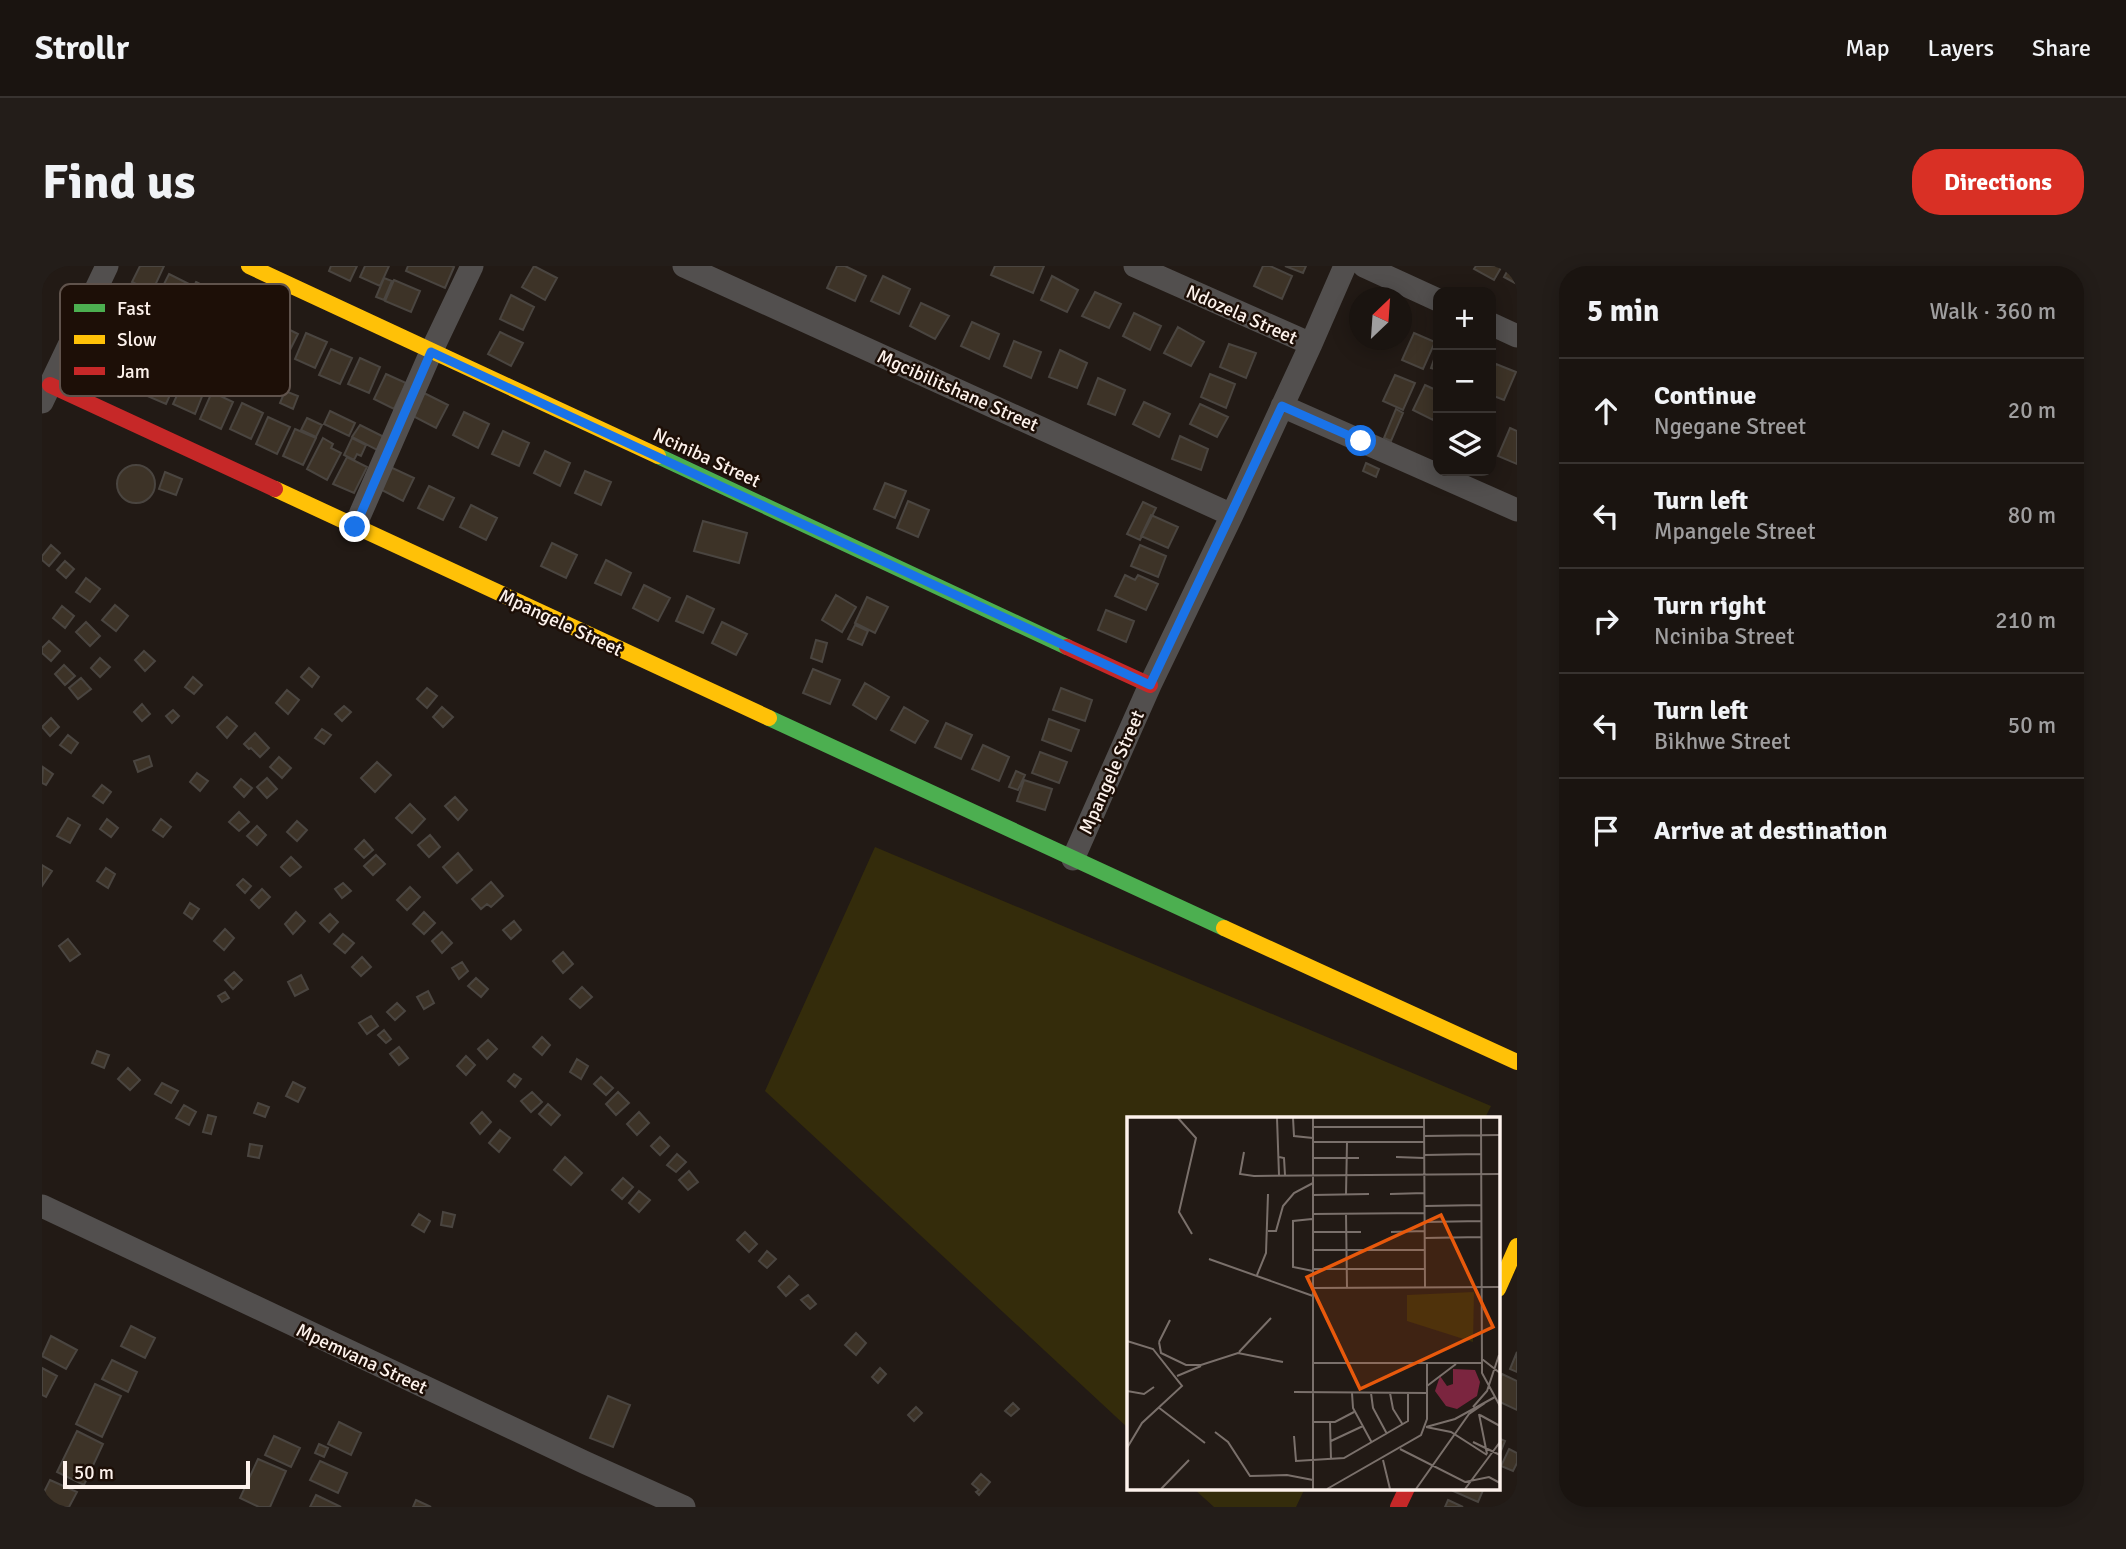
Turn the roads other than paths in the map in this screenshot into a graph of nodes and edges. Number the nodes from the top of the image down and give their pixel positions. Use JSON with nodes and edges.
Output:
{"nodes":[{"id":1,"x":107,"y":266,"type":"edge"},
{"id":2,"x":248,"y":266,"type":"edge"},
{"id":3,"x":472,"y":266,"type":"edge"},
{"id":4,"x":684,"y":266,"type":"edge"},
{"id":5,"x":1135,"y":266,"type":"edge"},
{"id":6,"x":1345,"y":266,"type":"edge"},
{"id":7,"x":1364,"y":266,"type":"edge"},
{"id":8,"x":98,"y":284,"type":"edge"},
{"id":9,"x":286,"y":284,"type":"edge"},
{"id":10,"x":290,"y":286,"type":"edge"},
{"id":11,"x":1433,"y":298,"type":"edge"},
{"id":12,"x":1496,"y":326,"type":"edge"},
{"id":13,"x":1517,"y":336,"type":"edge"},
{"id":14,"x":1311,"y":344,"type":"junction"},
{"id":15,"x":431,"y":352,"type":"junction"},
{"id":16,"x":60,"y":364,"type":"edge"},
{"id":17,"x":46,"y":393,"type":"edge"},
{"id":18,"x":1282,"y":406,"type":"junction"},
{"id":19,"x":1517,"y":510,"type":"edge"},
{"id":20,"x":1232,"y":515,"type":"junction"},
{"id":21,"x":355,"y":527,"type":"junction"},
{"id":22,"x":1150,"y":685,"type":"junction"},
{"id":23,"x":1073,"y":859,"type":"junction"},
{"id":24,"x":1517,"y":1062,"type":"edge"},
{"id":25,"x":42,"y":1206,"type":"edge"},
{"id":26,"x":1517,"y":1247,"type":"edge"},
{"id":27,"x":1500,"y":1285,"type":"edge"},
{"id":28,"x":1405,"y":1490,"type":"edge"},
{"id":29,"x":684,"y":1507,"type":"edge"},
{"id":30,"x":1398,"y":1507,"type":"edge"}],
"edges":[{"from":1,"to":8,"type":"street"},
{"from":2,"to":9,"type":"street","name":"Nciniba Street"},
{"from":3,"to":15,"type":"street"},
{"from":4,"to":20,"type":"street","name":"Mgcibilitshane Street"},
{"from":5,"to":14,"type":"street","name":"Ndozela Street"},
{"from":6,"to":14,"type":"street","name":"Mpangele Street"},
{"from":7,"to":11,"type":"street"},
{"from":10,"to":15,"type":"street","name":"Nciniba Street"},
{"from":12,"to":13,"type":"street"},
{"from":14,"to":18,"type":"street","name":"Mpangele Street"},
{"from":15,"to":21,"type":"street"},
{"from":15,"to":22,"type":"street","name":"Nciniba Street"},
{"from":16,"to":17,"type":"street"},
{"from":17,"to":21,"type":"street","name":"Mpangele Street"},
{"from":18,"to":19,"type":"street"},
{"from":18,"to":20,"type":"street","name":"Mpangele Street"},
{"from":20,"to":22,"type":"street","name":"Mpangele Street"},
{"from":21,"to":23,"type":"street","name":"Mpangele Street"},
{"from":22,"to":23,"type":"street","name":"Mpangele Street"},
{"from":23,"to":24,"type":"street","name":"Mpangele Street"},
{"from":25,"to":29,"type":"street","name":"Mpemvana Street"},
{"from":26,"to":27,"type":"street"},
{"from":28,"to":30,"type":"street"}]}
